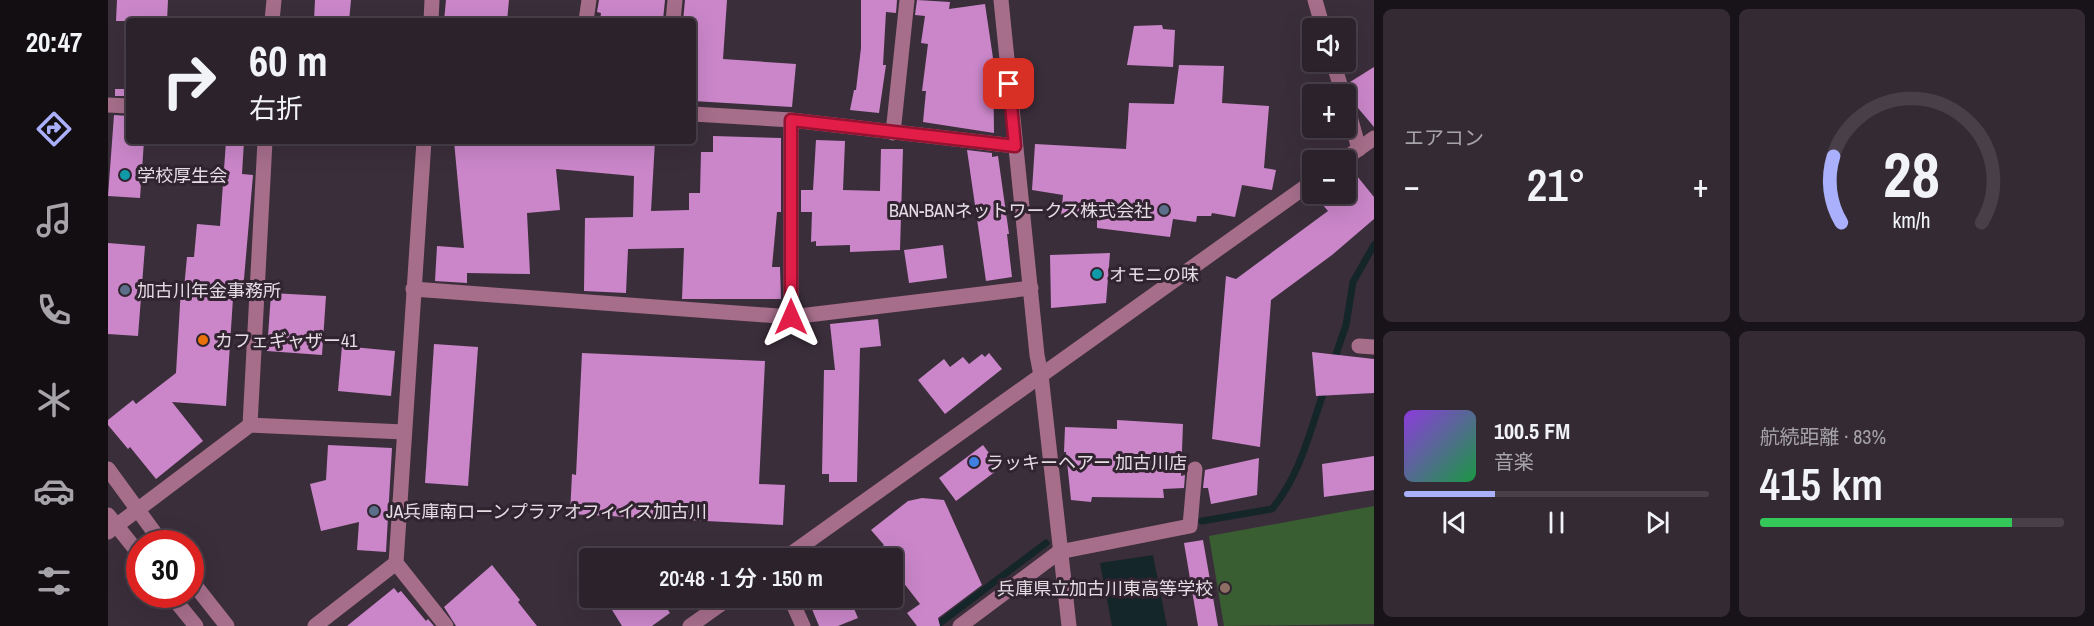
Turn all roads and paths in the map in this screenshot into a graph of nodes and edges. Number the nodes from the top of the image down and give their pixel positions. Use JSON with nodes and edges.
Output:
{"nodes":[{"id":1,"x":274,"y":0,"type":"edge"},
{"id":2,"x":432,"y":0,"type":"edge"},
{"id":3,"x":589,"y":0,"type":"edge"},
{"id":4,"x":675,"y":0,"type":"edge"},
{"id":5,"x":907,"y":0,"type":"edge"},
{"id":6,"x":1001,"y":0,"type":"edge"},
{"id":7,"x":1315,"y":0,"type":"edge"},
{"id":8,"x":272,"y":18,"type":"edge"},
{"id":9,"x":431,"y":18,"type":"edge"},
{"id":10,"x":586,"y":18,"type":"edge"},
{"id":11,"x":673,"y":18,"type":"edge"},
{"id":12,"x":1320,"y":18,"type":"edge"},
{"id":13,"x":108,"y":105,"type":"edge"},
{"id":14,"x":126,"y":106,"type":"edge"},
{"id":15,"x":696,"y":114,"type":"edge"},
{"id":16,"x":791,"y":120,"type":"junction"},
{"id":17,"x":892,"y":133,"type":"junction"},
{"id":18,"x":1356,"y":138,"type":"edge"},
{"id":19,"x":1374,"y":138,"type":"edge"},
{"id":20,"x":265,"y":144,"type":"edge"},
{"id":21,"x":424,"y":144,"type":"edge"},
{"id":22,"x":1015,"y":146,"type":"junction"},
{"id":23,"x":1359,"y":149,"type":"junction"},
{"id":24,"x":1356,"y":151,"type":"edge"},
{"id":25,"x":1302,"y":189,"type":"edge"},
{"id":26,"x":1031,"y":288,"type":"junction"},
{"id":27,"x":413,"y":289,"type":"junction"},
{"id":28,"x":791,"y":317,"type":"junction"},
{"id":29,"x":1041,"y":375,"type":"junction"},
{"id":30,"x":250,"y":425,"type":"junction"},
{"id":31,"x":405,"y":432,"type":"junction"},
{"id":32,"x":108,"y":469,"type":"edge"},
{"id":33,"x":1196,"y":469,"type":"dead end"},
{"id":34,"x":137,"y":510,"type":"junction"},
{"id":35,"x":111,"y":524,"type":"edge"},
{"id":36,"x":152,"y":530,"type":"edge"},
{"id":37,"x":126,"y":540,"type":"edge"},
{"id":38,"x":799,"y":548,"type":"edge"},
{"id":39,"x":1059,"y":552,"type":"junction"},
{"id":40,"x":396,"y":563,"type":"junction"},
{"id":41,"x":204,"y":597,"type":"edge"},
{"id":42,"x":181,"y":608,"type":"edge"},
{"id":43,"x":715,"y":608,"type":"edge"},
{"id":44,"x":795,"y":608,"type":"edge"},
{"id":45,"x":196,"y":626,"type":"edge"},
{"id":46,"x":227,"y":626,"type":"edge"},
{"id":47,"x":315,"y":626,"type":"edge"},
{"id":48,"x":446,"y":626,"type":"edge"},
{"id":49,"x":690,"y":626,"type":"edge"},
{"id":50,"x":803,"y":626,"type":"edge"},
{"id":51,"x":960,"y":626,"type":"edge"},
{"id":52,"x":1068,"y":626,"type":"edge"}],
"edges":[{"from":1,"to":8,"type":"street"},
{"from":2,"to":9,"type":"street"},
{"from":3,"to":10,"type":"street"},
{"from":4,"to":11,"type":"street"},
{"from":5,"to":17,"type":"street"},
{"from":6,"to":22,"type":"street"},
{"from":7,"to":12,"type":"street"},
{"from":13,"to":14,"type":"street"},
{"from":15,"to":16,"type":"street"},
{"from":16,"to":17,"type":"street"},
{"from":16,"to":28,"type":"street"},
{"from":17,"to":22,"type":"street"},
{"from":18,"to":23,"type":"street"},
{"from":19,"to":23,"type":"street"},
{"from":20,"to":30,"type":"street"},
{"from":21,"to":27,"type":"street"},
{"from":22,"to":26,"type":"street"},
{"from":23,"to":24,"type":"street"},
{"from":25,"to":29,"type":"street"},
{"from":26,"to":28,"type":"street"},
{"from":26,"to":29,"type":"street"},
{"from":27,"to":28,"type":"street"},
{"from":27,"to":31,"type":"street"},
{"from":29,"to":38,"type":"street"},
{"from":29,"to":39,"type":"street"},
{"from":30,"to":31,"type":"street"},
{"from":30,"to":34,"type":"street"},
{"from":31,"to":40,"type":"street"},
{"from":32,"to":34,"type":"street"},
{"from":33,"to":39,"type":"street"},
{"from":34,"to":35,"type":"street"},
{"from":34,"to":36,"type":"street"},
{"from":35,"to":37,"type":"street"},
{"from":39,"to":51,"type":"street"},
{"from":39,"to":52,"type":"street"},
{"from":40,"to":47,"type":"street"},
{"from":40,"to":48,"type":"street"},
{"from":41,"to":46,"type":"street"},
{"from":42,"to":45,"type":"street"},
{"from":43,"to":49,"type":"street"},
{"from":44,"to":50,"type":"street"}]}
